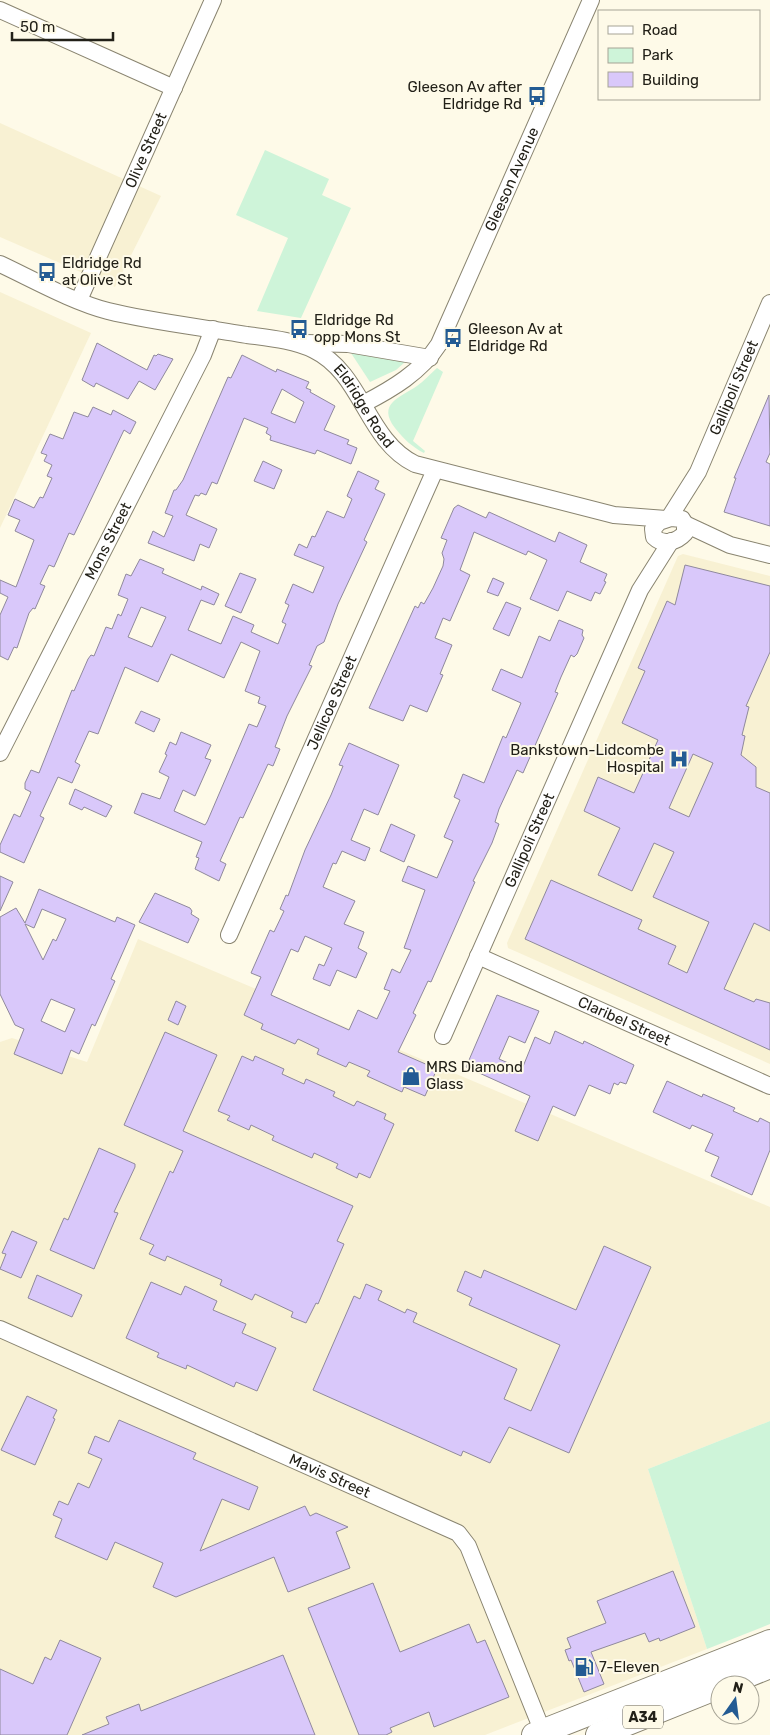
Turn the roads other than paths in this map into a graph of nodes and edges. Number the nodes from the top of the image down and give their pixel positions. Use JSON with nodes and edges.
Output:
{"nodes":[{"id":1,"x":213,"y":0,"type":"edge"},
{"id":2,"x":591,"y":0,"type":"edge"},
{"id":3,"x":0,"y":10,"type":"edge"},
{"id":4,"x":174,"y":88,"type":"junction"},
{"id":5,"x":0,"y":264,"type":"edge"},
{"id":6,"x":79,"y":300,"type":"junction"},
{"id":7,"x":770,"y":303,"type":"edge"},
{"id":8,"x":213,"y":329,"type":"junction"},
{"id":9,"x":293,"y":342,"type":"junction"},
{"id":10,"x":430,"y":358,"type":"junction"},
{"id":11,"x":363,"y":404,"type":"junction"},
{"id":12,"x":435,"y":470,"type":"junction"},
{"id":13,"x":614,"y":515,"type":"junction"},
{"id":14,"x":676,"y":521,"type":"junction"},
{"id":15,"x":653,"y":534,"type":"junction"},
{"id":16,"x":673,"y":540,"type":"junction"},
{"id":17,"x":730,"y":545,"type":"junction"},
{"id":18,"x":770,"y":555,"type":"edge"},
{"id":19,"x":640,"y":590,"type":"junction"},
{"id":20,"x":0,"y":753,"type":"edge"},
{"id":21,"x":229,"y":936,"type":"dead end"},
{"id":22,"x":478,"y":956,"type":"junction"},
{"id":23,"x":443,"y":1036,"type":"dead end"},
{"id":24,"x":770,"y":1086,"type":"edge"},
{"id":25,"x":0,"y":1329,"type":"edge"},
{"id":26,"x":770,"y":1642,"type":"edge"},
{"id":27,"x":770,"y":1666,"type":"edge"},
{"id":28,"x":748,"y":1675,"type":"edge"},
{"id":29,"x":710,"y":1690,"type":"edge"},
{"id":30,"x":540,"y":1734,"type":"edge"},
{"id":31,"x":598,"y":1735,"type":"edge"}],
"edges":[{"from":1,"to":4,"type":"street","name":"Olive Street"},
{"from":2,"to":10,"type":"street","name":"Gleeson Avenue"},
{"from":3,"to":4,"type":"street"},
{"from":4,"to":6,"type":"street","name":"Olive Street"},
{"from":5,"to":6,"type":"street","name":"Eldridge Road"},
{"from":6,"to":8,"type":"street","name":"Eldridge Road"},
{"from":7,"to":14,"type":"street","name":"Gallipoli Street"},
{"from":8,"to":9,"type":"street","name":"Eldridge Road"},
{"from":8,"to":20,"type":"street","name":"Mons Street"},
{"from":9,"to":10,"type":"street"},
{"from":9,"to":11,"type":"street","name":"Eldridge Road"},
{"from":10,"to":11,"type":"street","name":"Gleeson Avenue"},
{"from":11,"to":12,"type":"street","name":"Eldridge Road"},
{"from":12,"to":13,"type":"street","name":"Eldridge Road"},
{"from":12,"to":21,"type":"street","name":"Jellicoe Street"},
{"from":13,"to":14,"type":"street","name":"Eldridge Road"},
{"from":13,"to":15,"type":"street","name":"Eldridge Road"},
{"from":14,"to":15,"type":"street"},
{"from":14,"to":16,"type":"street","name":"Gallipoli Street"},
{"from":14,"to":17,"type":"street","name":"Eldridge Road"},
{"from":15,"to":16,"type":"street","name":"Eldridge Road"},
{"from":15,"to":19,"type":"street","name":"Gallipoli Street"},
{"from":16,"to":17,"type":"street","name":"Eldridge Road"},
{"from":16,"to":19,"type":"street","name":"Gallipoli Street"},
{"from":17,"to":18,"type":"street","name":"Eldridge Road"},
{"from":19,"to":22,"type":"street","name":"Gallipoli Street"},
{"from":22,"to":23,"type":"street","name":"Gallipoli Street"},
{"from":22,"to":24,"type":"street","name":"Claribel Street"},
{"from":25,"to":30,"type":"street","name":"Mavis Street"},
{"from":26,"to":30,"type":"highway","number":"A34"},
{"from":27,"to":28,"type":"highway","number":"A34"},
{"from":29,"to":31,"type":"highway","number":"A34"}]}
